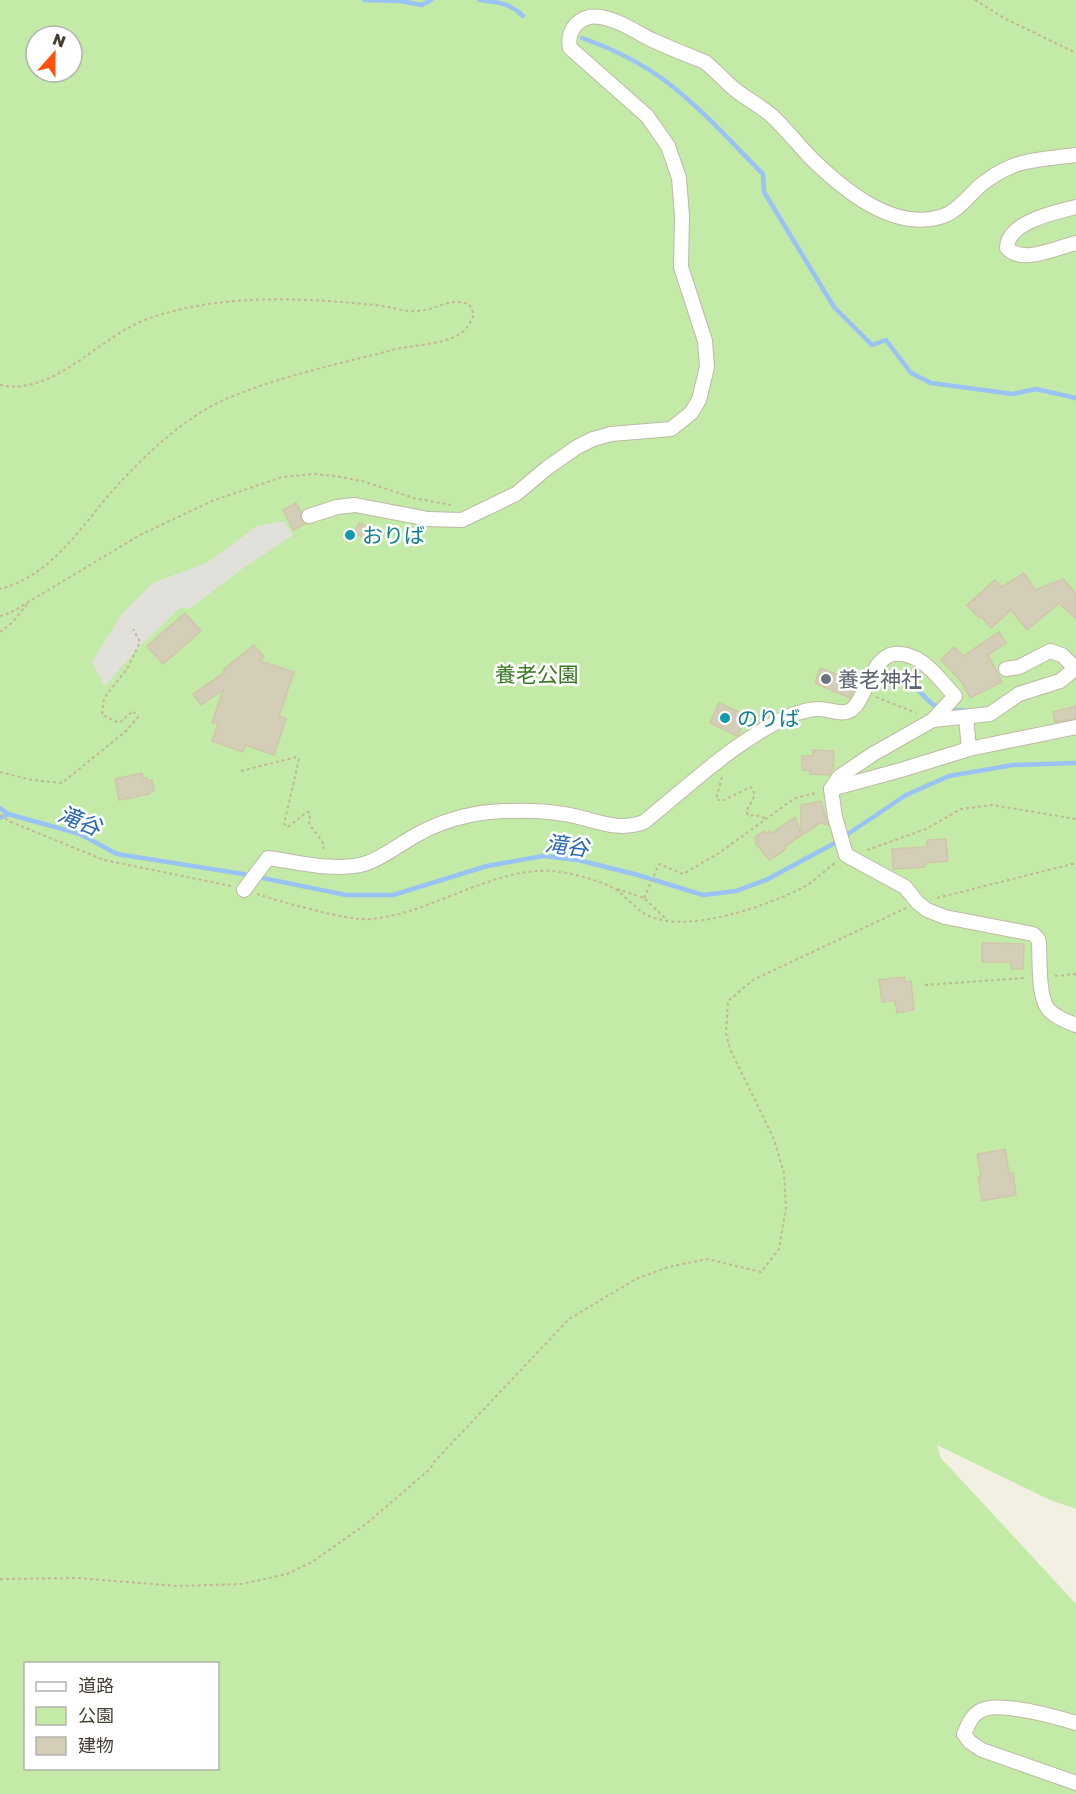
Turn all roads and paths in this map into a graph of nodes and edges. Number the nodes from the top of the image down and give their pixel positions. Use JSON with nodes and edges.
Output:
{"nodes":[{"id":1,"x":975,"y":0,"type":"edge"},
{"id":2,"x":1076,"y":53,"type":"edge"},
{"id":3,"x":1076,"y":155,"type":"edge"},
{"id":4,"x":1076,"y":207,"type":"edge"},
{"id":5,"x":1076,"y":243,"type":"edge"},
{"id":6,"x":0,"y":385,"type":"edge"},
{"id":7,"x":460,"y":506,"type":"dead end"},
{"id":8,"x":309,"y":516,"type":"dead end"},
{"id":9,"x":0,"y":589,"type":"edge"},
{"id":10,"x":28,"y":602,"type":"junction"},
{"id":11,"x":0,"y":616,"type":"edge"},
{"id":12,"x":133,"y":629,"type":"dead end"},
{"id":13,"x":0,"y":632,"type":"edge"},
{"id":14,"x":1074,"y":667,"type":"edge"},
{"id":15,"x":1006,"y":669,"type":"dead end"},
{"id":16,"x":862,"y":692,"type":"junction"},
{"id":17,"x":966,"y":717,"type":"junction"},
{"id":18,"x":933,"y":720,"type":"junction"},
{"id":19,"x":1076,"y":727,"type":"edge"},
{"id":20,"x":969,"y":749,"type":"junction"},
{"id":21,"x":726,"y":769,"type":"dead end"},
{"id":22,"x":240,"y":771,"type":"dead end"},
{"id":23,"x":0,"y":772,"type":"edge"},
{"id":24,"x":831,"y":789,"type":"junction"},
{"id":25,"x":0,"y":815,"type":"edge"},
{"id":26,"x":768,"y":819,"type":"junction"},
{"id":27,"x":1076,"y":819,"type":"edge"},
{"id":28,"x":846,"y":855,"type":"junction"},
{"id":29,"x":1076,"y":863,"type":"edge"},
{"id":30,"x":321,"y":865,"type":"junction"},
{"id":31,"x":614,"y":888,"type":"junction"},
{"id":32,"x":244,"y":890,"type":"junction"},
{"id":33,"x":644,"y":898,"type":"junction"},
{"id":34,"x":918,"y":903,"type":"junction"},
{"id":35,"x":669,"y":922,"type":"junction"},
{"id":36,"x":1076,"y":974,"type":"edge"},
{"id":37,"x":1041,"y":976,"type":"junction"},
{"id":38,"x":925,"y":986,"type":"dead end"},
{"id":39,"x":1076,"y":1025,"type":"edge"},
{"id":40,"x":0,"y":1579,"type":"edge"},
{"id":41,"x":1076,"y":1723,"type":"edge"},
{"id":42,"x":1076,"y":1783,"type":"edge"}],
"edges":[{"from":1,"to":2,"type":"path"},
{"from":3,"to":8,"type":"street"},
{"from":4,"to":5,"type":"street"},
{"from":6,"to":9,"type":"path"},
{"from":7,"to":10,"type":"path"},
{"from":10,"to":11,"type":"path"},
{"from":10,"to":13,"type":"path"},
{"from":12,"to":23,"type":"path"},
{"from":14,"to":15,"type":"street"},
{"from":14,"to":17,"type":"street"},
{"from":16,"to":18,"type":"path"},
{"from":16,"to":18,"type":"street"},
{"from":16,"to":30,"type":"street"},
{"from":17,"to":18,"type":"street"},
{"from":17,"to":20,"type":"street"},
{"from":18,"to":24,"type":"street"},
{"from":19,"to":20,"type":"street"},
{"from":20,"to":24,"type":"street"},
{"from":21,"to":26,"type":"path"},
{"from":22,"to":30,"type":"path"},
{"from":24,"to":26,"type":"path"},
{"from":24,"to":28,"type":"street"},
{"from":25,"to":32,"type":"path"},
{"from":26,"to":33,"type":"path"},
{"from":27,"to":28,"type":"path"},
{"from":28,"to":34,"type":"street"},
{"from":28,"to":35,"type":"path"},
{"from":29,"to":34,"type":"path"},
{"from":30,"to":32,"type":"street"},
{"from":31,"to":32,"type":"path"},
{"from":31,"to":33,"type":"path"},
{"from":31,"to":35,"type":"path"},
{"from":33,"to":35,"type":"path"},
{"from":34,"to":37,"type":"street"},
{"from":34,"to":40,"type":"path"},
{"from":36,"to":37,"type":"path"},
{"from":37,"to":38,"type":"path"},
{"from":37,"to":39,"type":"street"},
{"from":41,"to":42,"type":"street"}]}
